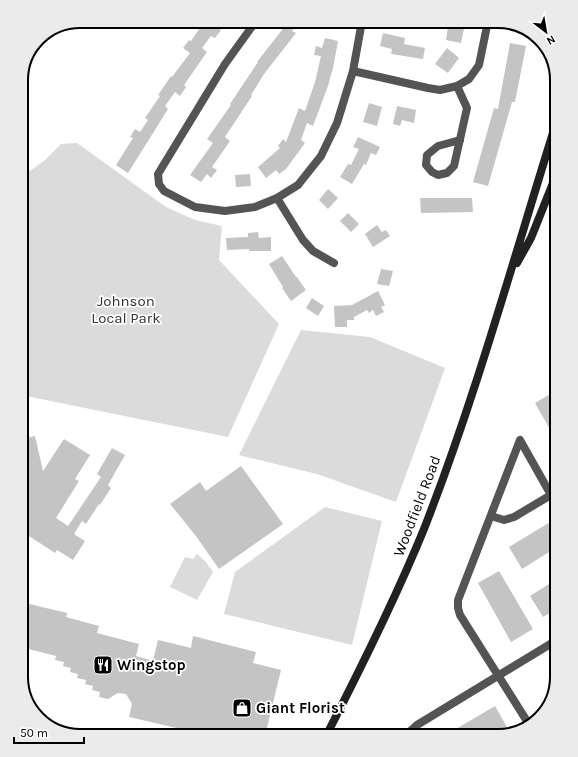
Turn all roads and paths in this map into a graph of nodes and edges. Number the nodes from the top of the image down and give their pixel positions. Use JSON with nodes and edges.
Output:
{"nodes":[{"id":1,"x":251,"y":28,"type":"edge"},
{"id":2,"x":361,"y":28,"type":"edge"},
{"id":3,"x":487,"y":28,"type":"edge"},
{"id":4,"x":353,"y":71,"type":"junction"},
{"id":5,"x":457,"y":86,"type":"junction"},
{"id":6,"x":460,"y":140,"type":"junction"},
{"id":7,"x":550,"y":143,"type":"edge"},
{"id":8,"x":550,"y":190,"type":"edge"},
{"id":9,"x":277,"y":198,"type":"junction"},
{"id":10,"x":334,"y":263,"type":"dead end"},
{"id":11,"x":510,"y":276,"type":"junction"},
{"id":12,"x":550,"y":493,"type":"edge"},
{"id":13,"x":550,"y":496,"type":"edge"},
{"id":14,"x":491,"y":516,"type":"junction"},
{"id":15,"x":550,"y":644,"type":"edge"},
{"id":16,"x":498,"y":676,"type":"junction"},
{"id":17,"x":526,"y":721,"type":"edge"},
{"id":18,"x":330,"y":729,"type":"edge"},
{"id":19,"x":412,"y":729,"type":"edge"}],
"edges":[{"from":1,"to":9,"type":"street"},
{"from":2,"to":4,"type":"street"},
{"from":3,"to":5,"type":"street"},
{"from":4,"to":5,"type":"street"},
{"from":4,"to":9,"type":"street"},
{"from":5,"to":6,"type":"street"},
{"from":6,"to":6,"type":"street"},
{"from":7,"to":11,"type":"main road","name":"Woodfield Road"},
{"from":8,"to":11,"type":"main road","name":"Woodfield Road"},
{"from":9,"to":10,"type":"street"},
{"from":11,"to":18,"type":"main road","name":"Woodfield Road"},
{"from":12,"to":14,"type":"street"},
{"from":13,"to":14,"type":"street"},
{"from":14,"to":16,"type":"street"},
{"from":15,"to":16,"type":"street"},
{"from":16,"to":17,"type":"street"},
{"from":16,"to":19,"type":"street"}]}
